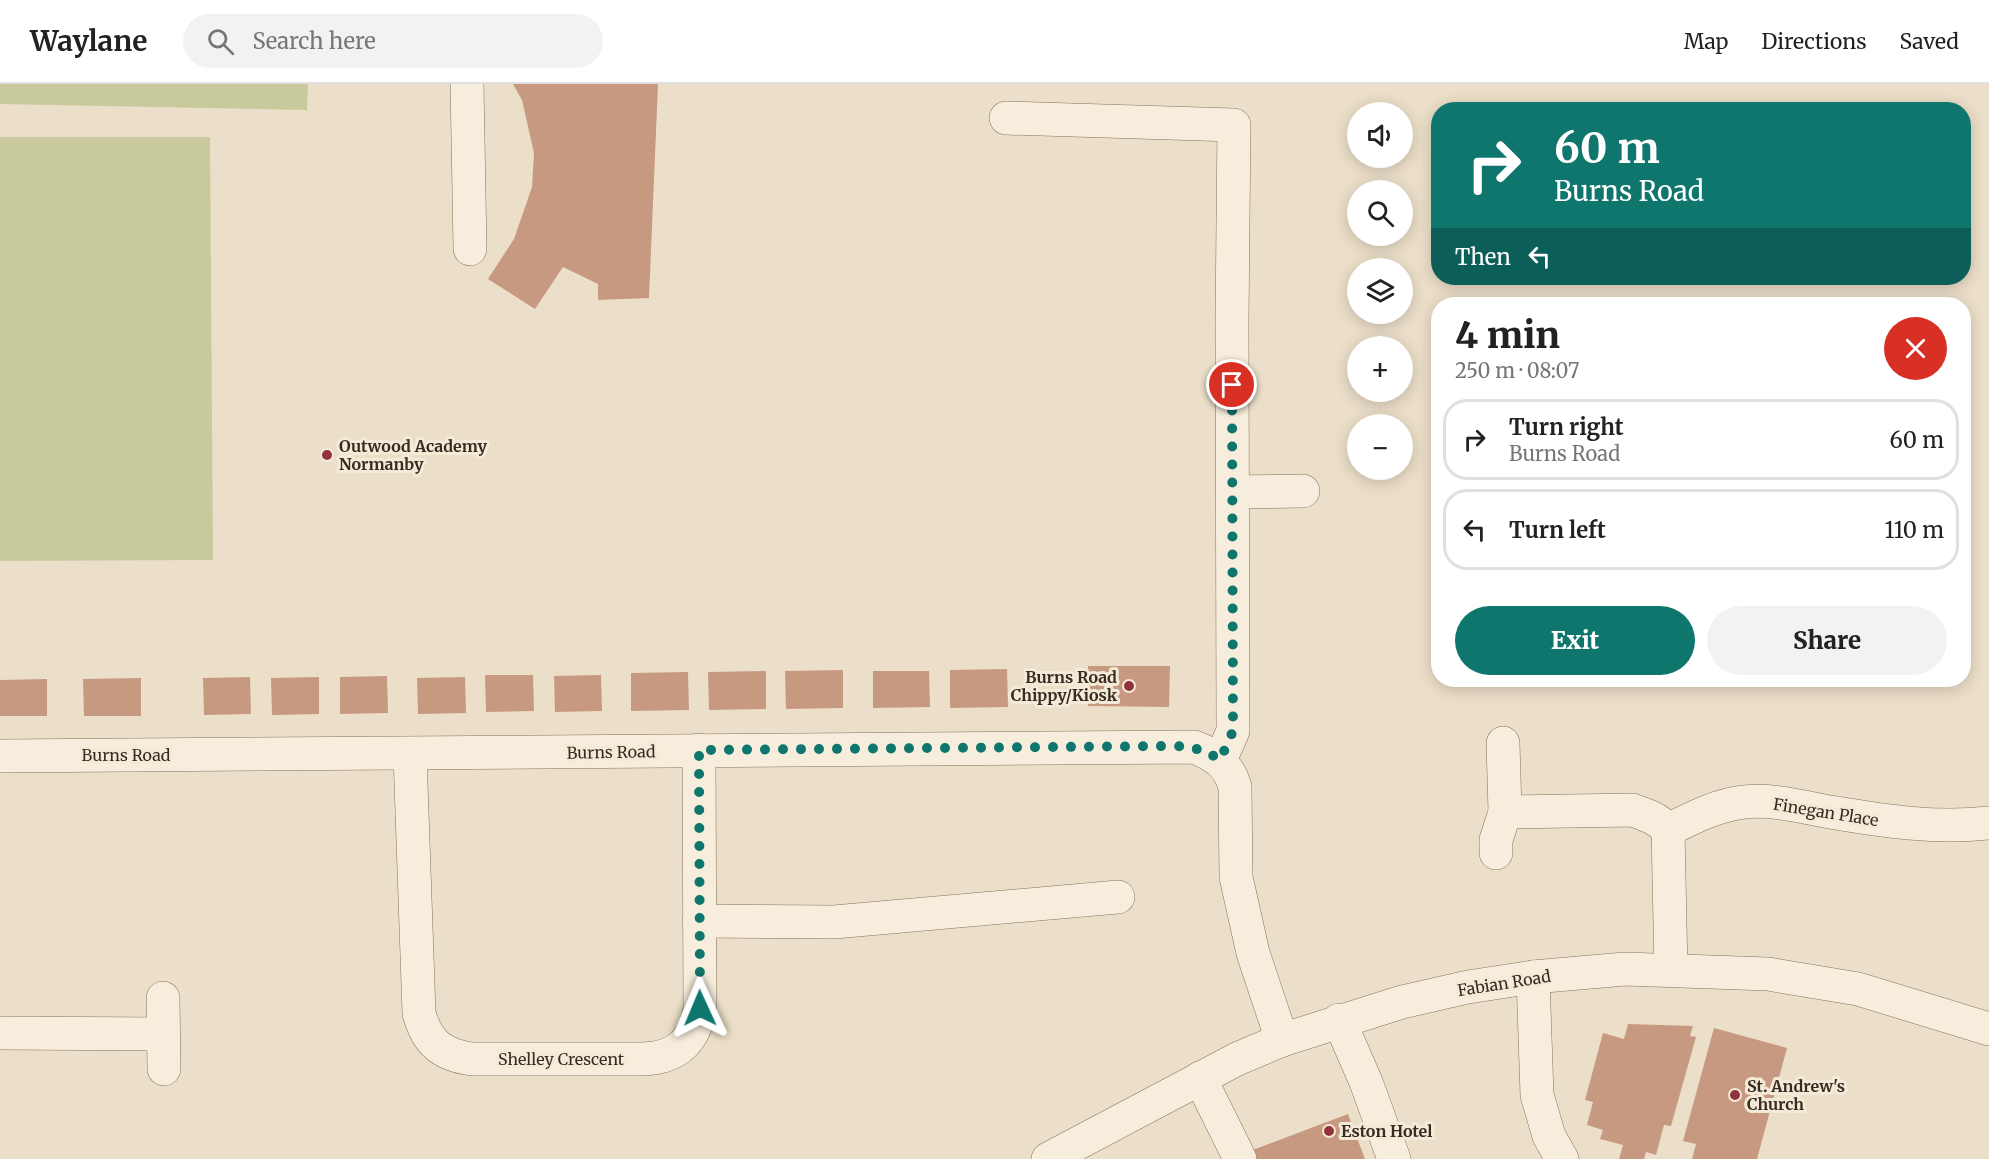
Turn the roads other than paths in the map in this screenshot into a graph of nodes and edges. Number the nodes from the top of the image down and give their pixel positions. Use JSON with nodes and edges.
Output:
{"nodes":[{"id":1,"x":467,"y":84,"type":"edge"},
{"id":2,"x":1006,"y":118,"type":"dead end"},
{"id":3,"x":470,"y":249,"type":"dead end"},
{"id":4,"x":1303,"y":491,"type":"dead end"},
{"id":5,"x":1233,"y":492,"type":"junction"},
{"id":6,"x":1503,"y":743,"type":"dead end"},
{"id":7,"x":699,"y":750,"type":"junction"},
{"id":8,"x":410,"y":754,"type":"junction"},
{"id":9,"x":0,"y":756,"type":"edge"},
{"id":10,"x":1220,"y":760,"type":"junction"},
{"id":11,"x":1504,"y":812,"type":"junction"},
{"id":12,"x":1989,"y":823,"type":"edge"},
{"id":13,"x":1668,"y":830,"type":"junction"},
{"id":14,"x":1496,"y":853,"type":"dead end"},
{"id":15,"x":1118,"y":897,"type":"dead end"},
{"id":16,"x":699,"y":921,"type":"junction"},
{"id":17,"x":1671,"y":970,"type":"junction"},
{"id":18,"x":1533,"y":976,"type":"junction"},
{"id":19,"x":163,"y":998,"type":"dead end"},
{"id":20,"x":1339,"y":1020,"type":"junction"},
{"id":21,"x":1989,"y":1029,"type":"edge"},
{"id":22,"x":0,"y":1033,"type":"edge"},
{"id":23,"x":163,"y":1034,"type":"junction"},
{"id":24,"x":1282,"y":1040,"type":"junction"},
{"id":25,"x":164,"y":1070,"type":"dead end"},
{"id":26,"x":1200,"y":1078,"type":"junction"},
{"id":27,"x":1061,"y":1156,"type":"edge"},
{"id":28,"x":1240,"y":1159,"type":"edge"},
{"id":29,"x":1394,"y":1159,"type":"edge"},
{"id":30,"x":1562,"y":1159,"type":"edge"}],
"edges":[{"from":1,"to":3,"type":"street"},
{"from":2,"to":5,"type":"street"},
{"from":4,"to":5,"type":"street"},
{"from":5,"to":10,"type":"street"},
{"from":6,"to":11,"type":"street"},
{"from":7,"to":8,"type":"street","name":"Burns Road"},
{"from":7,"to":10,"type":"street","name":"Burns Road"},
{"from":7,"to":16,"type":"street","name":"Shelley Crescent"},
{"from":8,"to":9,"type":"street","name":"Burns Road"},
{"from":8,"to":16,"type":"street","name":"Shelley Crescent"},
{"from":10,"to":24,"type":"street"},
{"from":11,"to":13,"type":"street"},
{"from":11,"to":14,"type":"street"},
{"from":12,"to":13,"type":"street","name":"Finegan Place"},
{"from":13,"to":17,"type":"street"},
{"from":15,"to":16,"type":"street"},
{"from":17,"to":18,"type":"street","name":"Fabian Road"},
{"from":17,"to":21,"type":"street","name":"Fabian Road"},
{"from":18,"to":20,"type":"street","name":"Fabian Road"},
{"from":18,"to":30,"type":"street"},
{"from":19,"to":23,"type":"street"},
{"from":20,"to":24,"type":"street","name":"Fabian Road"},
{"from":20,"to":29,"type":"street"},
{"from":22,"to":23,"type":"street"},
{"from":23,"to":25,"type":"street"},
{"from":24,"to":26,"type":"street","name":"Fabian Road"},
{"from":26,"to":27,"type":"street","name":"Fabian Road"},
{"from":26,"to":28,"type":"street"}]}
